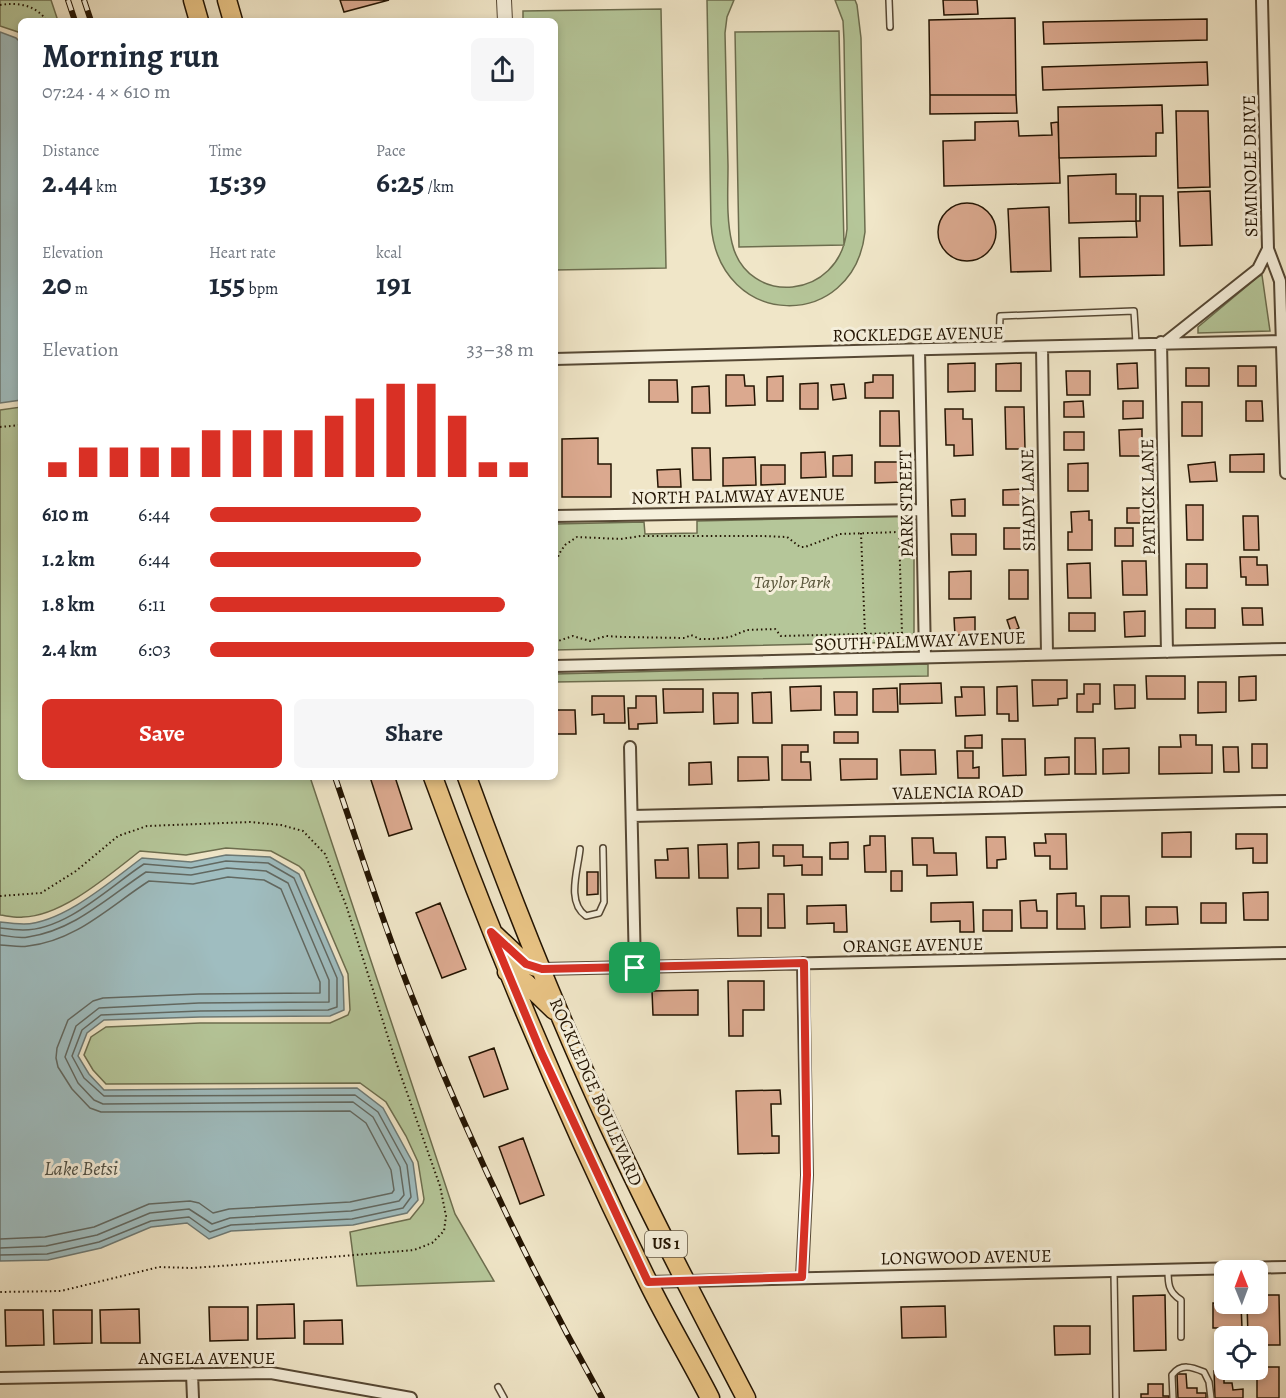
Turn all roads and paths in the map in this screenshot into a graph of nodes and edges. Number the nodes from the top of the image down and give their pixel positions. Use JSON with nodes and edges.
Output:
{"nodes":[{"id":1,"x":193,"y":0,"type":"edge"},
{"id":2,"x":227,"y":0,"type":"edge"},
{"id":3,"x":504,"y":0,"type":"edge"},
{"id":4,"x":889,"y":0,"type":"edge"},
{"id":5,"x":1262,"y":0,"type":"edge"},
{"id":6,"x":0,"y":5,"type":"edge"},
{"id":7,"x":45,"y":18,"type":"edge"},
{"id":8,"x":198,"y":18,"type":"edge"},
{"id":9,"x":232,"y":18,"type":"edge"},
{"id":10,"x":505,"y":18,"type":"edge"},
{"id":11,"x":890,"y":27,"type":"dead end"},
{"id":12,"x":1268,"y":249,"type":"junction"},
{"id":13,"x":1280,"y":266,"type":"edge"},
{"id":14,"x":1282,"y":341,"type":"junction"},
{"id":15,"x":1163,"y":342,"type":"junction"},
{"id":16,"x":1136,"y":343,"type":"junction"},
{"id":17,"x":1042,"y":347,"type":"junction"},
{"id":18,"x":999,"y":348,"type":"junction"},
{"id":19,"x":919,"y":350,"type":"junction"},
{"id":20,"x":558,"y":359,"type":"edge"},
{"id":21,"x":18,"y":424,"type":"edge"},
{"id":22,"x":0,"y":427,"type":"edge"},
{"id":23,"x":1286,"y":473,"type":"edge"},
{"id":24,"x":922,"y":510,"type":"junction"},
{"id":25,"x":558,"y":516,"type":"edge"},
{"id":26,"x":912,"y":524,"type":"dead end"},
{"id":27,"x":899,"y":532,"type":"junction"},
{"id":28,"x":861,"y":533,"type":"junction"},
{"id":29,"x":559,"y":554,"type":"edge"},
{"id":30,"x":865,"y":634,"type":"junction"},
{"id":31,"x":558,"y":641,"type":"edge"},
{"id":32,"x":1286,"y":648,"type":"edge"},
{"id":33,"x":1167,"y":652,"type":"junction"},
{"id":34,"x":1047,"y":654,"type":"junction"},
{"id":35,"x":925,"y":657,"type":"junction"},
{"id":36,"x":558,"y":666,"type":"edge"},
{"id":37,"x":630,"y":747,"type":"dead end"},
{"id":38,"x":434,"y":780,"type":"edge"},
{"id":39,"x":468,"y":780,"type":"edge"},
{"id":40,"x":1286,"y":801,"type":"edge"},
{"id":41,"x":632,"y":816,"type":"junction"},
{"id":42,"x":603,"y":848,"type":"dead end"},
{"id":43,"x":580,"y":849,"type":"dead end"},
{"id":44,"x":0,"y":897,"type":"edge"},
{"id":45,"x":491,"y":932,"type":"junction"},
{"id":46,"x":1286,"y":953,"type":"edge"},
{"id":47,"x":804,"y":963,"type":"junction"},
{"id":48,"x":635,"y":968,"type":"junction"},
{"id":49,"x":542,"y":969,"type":"junction"},
{"id":50,"x":507,"y":972,"type":"junction"},
{"id":51,"x":563,"y":1020,"type":"junction"},
{"id":52,"x":1286,"y":1267,"type":"edge"},
{"id":53,"x":1168,"y":1269,"type":"junction"},
{"id":54,"x":1114,"y":1270,"type":"junction"},
{"id":55,"x":802,"y":1277,"type":"junction"},
{"id":56,"x":648,"y":1282,"type":"junction"},
{"id":57,"x":684,"y":1282,"type":"junction"},
{"id":58,"x":0,"y":1292,"type":"edge"},
{"id":59,"x":1181,"y":1337,"type":"dead end"},
{"id":60,"x":192,"y":1374,"type":"junction"},
{"id":61,"x":0,"y":1378,"type":"edge"},
{"id":62,"x":498,"y":1387,"type":"dead end"},
{"id":63,"x":363,"y":1394,"type":"edge"},
{"id":64,"x":193,"y":1398,"type":"edge"},
{"id":65,"x":411,"y":1398,"type":"edge"},
{"id":66,"x":504,"y":1398,"type":"edge"},
{"id":67,"x":710,"y":1398,"type":"edge"},
{"id":68,"x":746,"y":1398,"type":"edge"},
{"id":69,"x":1116,"y":1398,"type":"edge"},
{"id":70,"x":1173,"y":1398,"type":"edge"},
{"id":71,"x":1211,"y":1398,"type":"edge"}],
"edges":[{"from":1,"to":8,"type":"main road"},
{"from":2,"to":9,"type":"main road"},
{"from":3,"to":10,"type":"street"},
{"from":4,"to":11,"type":"lane"},
{"from":5,"to":12,"type":"street","name":"SEMINOLE DRIVE"},
{"from":6,"to":7,"type":"path"},
{"from":12,"to":13,"type":"street","name":"SEMINOLE DRIVE"},
{"from":12,"to":15,"type":"street"},
{"from":13,"to":14,"type":"street","name":"SEMINOLE DRIVE"},
{"from":14,"to":15,"type":"street","name":"ROCKLEDGE AVENUE"},
{"from":14,"to":23,"type":"street","name":"SEMINOLE DRIVE"},
{"from":15,"to":16,"type":"street","name":"ROCKLEDGE AVENUE"},
{"from":15,"to":33,"type":"street","name":"PATRICK LANE"},
{"from":16,"to":17,"type":"street","name":"ROCKLEDGE AVENUE"},
{"from":16,"to":18,"type":"lane"},
{"from":17,"to":18,"type":"street","name":"ROCKLEDGE AVENUE"},
{"from":17,"to":34,"type":"street","name":"SHADY LANE"},
{"from":18,"to":19,"type":"street","name":"ROCKLEDGE AVENUE"},
{"from":19,"to":20,"type":"street","name":"ROCKLEDGE AVENUE"},
{"from":19,"to":24,"type":"street","name":"PARK STREET"},
{"from":21,"to":22,"type":"path"},
{"from":24,"to":25,"type":"street","name":"NORTH PALMWAY AVENUE"},
{"from":24,"to":35,"type":"street","name":"PARK STREET"},
{"from":26,"to":27,"type":"path"},
{"from":27,"to":28,"type":"path"},
{"from":27,"to":30,"type":"path"},
{"from":28,"to":29,"type":"path"},
{"from":28,"to":30,"type":"path"},
{"from":30,"to":31,"type":"path"},
{"from":32,"to":33,"type":"street","name":"SOUTH PALMWAY AVENUE"},
{"from":33,"to":34,"type":"street","name":"SOUTH PALMWAY AVENUE"},
{"from":34,"to":35,"type":"street","name":"SOUTH PALMWAY AVENUE"},
{"from":35,"to":36,"type":"street","name":"SOUTH PALMWAY AVENUE"},
{"from":37,"to":41,"type":"street"},
{"from":38,"to":45,"type":"main road","name":"ROCKLEDGE BOULEVARD","number":"US 1"},
{"from":39,"to":49,"type":"main road","name":"ROCKLEDGE BOULEVARD","number":"US 1"},
{"from":40,"to":41,"type":"street","name":"VALENCIA ROAD"},
{"from":41,"to":48,"type":"street"},
{"from":42,"to":43,"type":"lane"},
{"from":44,"to":58,"type":"path"},
{"from":45,"to":49,"type":"main road"},
{"from":45,"to":50,"type":"main road","name":"ROCKLEDGE BOULEVARD","number":"US 1"},
{"from":46,"to":47,"type":"street","name":"ORANGE AVENUE"},
{"from":47,"to":48,"type":"street","name":"ORANGE AVENUE"},
{"from":47,"to":55,"type":"street"},
{"from":48,"to":49,"type":"street","name":"ORANGE AVENUE"},
{"from":49,"to":51,"type":"main road","name":"ROCKLEDGE BOULEVARD","number":"US 1"},
{"from":50,"to":51,"type":"main road"},
{"from":50,"to":56,"type":"main road","name":"ROCKLEDGE BOULEVARD","number":"US 1"},
{"from":51,"to":57,"type":"main road","name":"ROCKLEDGE BOULEVARD","number":"US 1"},
{"from":52,"to":53,"type":"street","name":"LONGWOOD AVENUE"},
{"from":53,"to":54,"type":"street","name":"LONGWOOD AVENUE"},
{"from":53,"to":59,"type":"lane"},
{"from":54,"to":55,"type":"street","name":"LONGWOOD AVENUE"},
{"from":54,"to":69,"type":"lane"},
{"from":55,"to":57,"type":"street","name":"LONGWOOD AVENUE"},
{"from":56,"to":57,"type":"street","name":"LONGWOOD AVENUE"},
{"from":56,"to":67,"type":"main road","name":"ROCKLEDGE BOULEVARD","number":"US 1"},
{"from":57,"to":68,"type":"main road","name":"ROCKLEDGE BOULEVARD","number":"US 1"},
{"from":60,"to":61,"type":"street","name":"ANGELA AVENUE"},
{"from":60,"to":63,"type":"street","name":"ANGELA AVENUE"},
{"from":60,"to":64,"type":"street"},
{"from":62,"to":66,"type":"lane"},
{"from":63,"to":65,"type":"street","name":"ANGELA AVENUE"},
{"from":70,"to":71,"type":"lane"}]}
